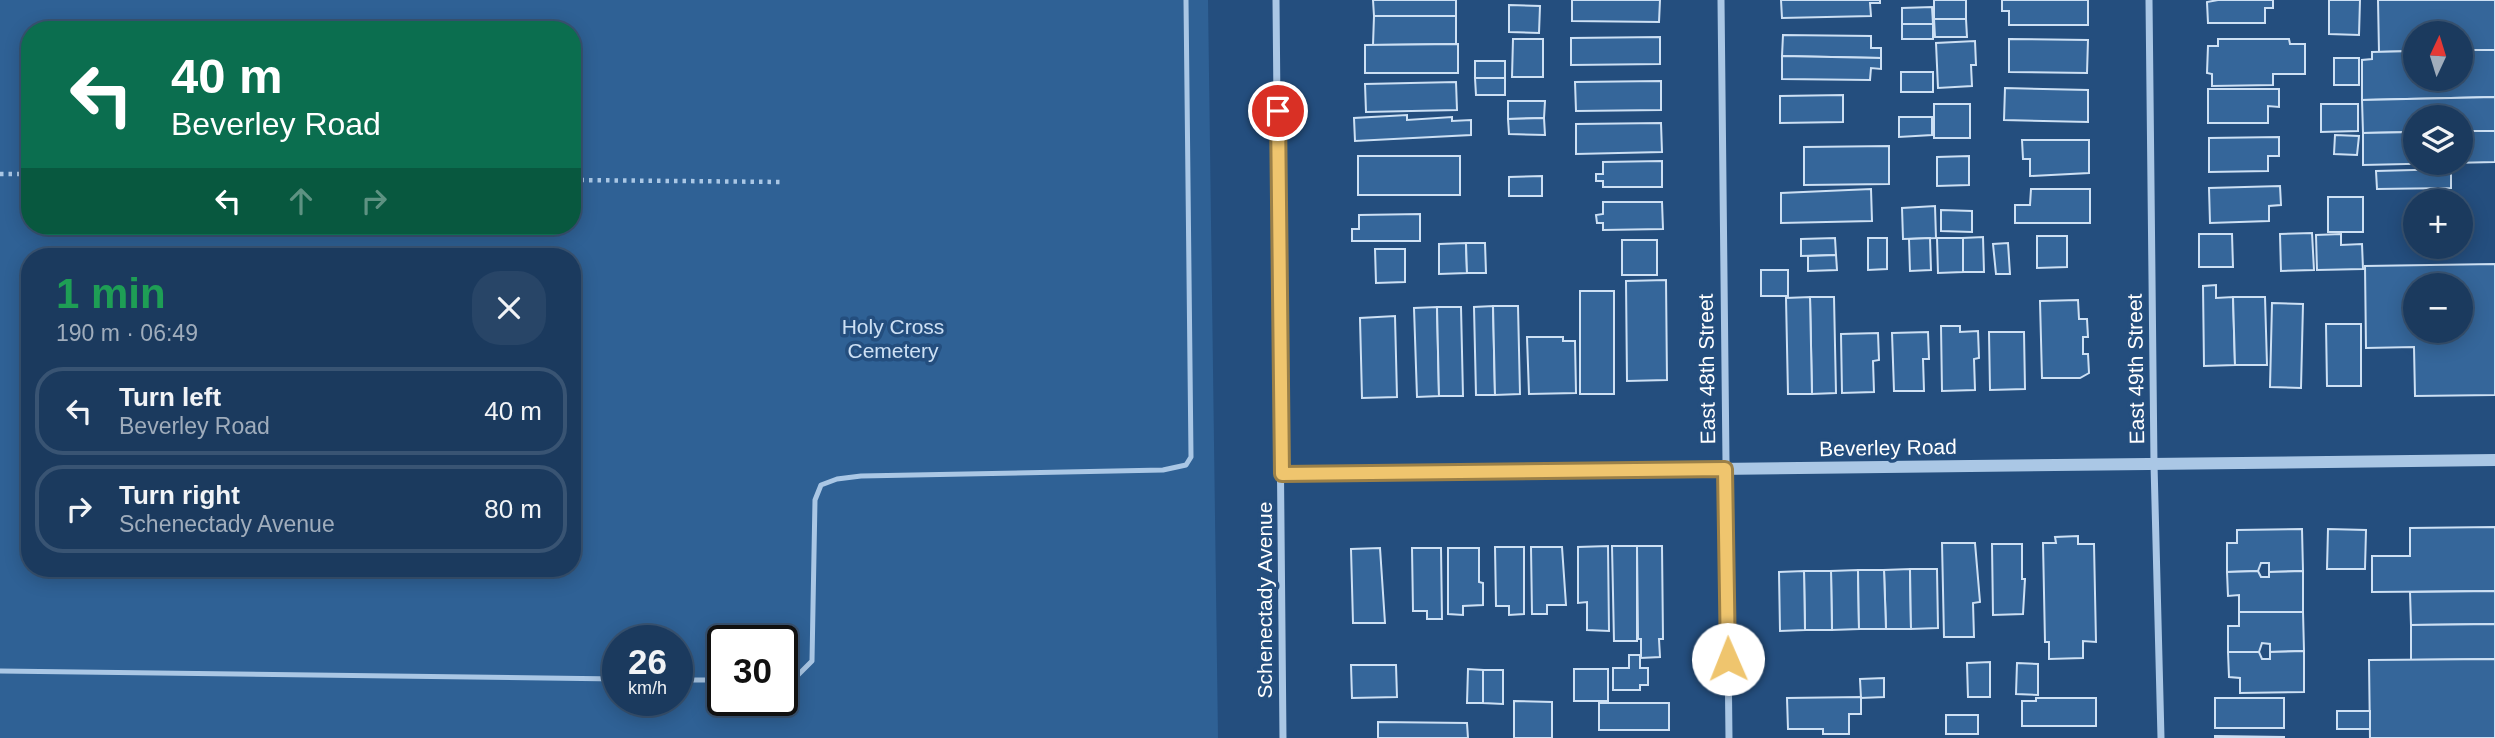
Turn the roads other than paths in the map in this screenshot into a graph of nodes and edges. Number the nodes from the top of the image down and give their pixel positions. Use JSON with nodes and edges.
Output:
{"nodes":[{"id":1,"x":1186,"y":0,"type":"edge"},
{"id":2,"x":1276,"y":0,"type":"edge"},
{"id":3,"x":1721,"y":0,"type":"edge"},
{"id":4,"x":2149,"y":0,"type":"edge"},
{"id":5,"x":2495,"y":460,"type":"edge"},
{"id":6,"x":2154,"y":464,"type":"junction"},
{"id":7,"x":1725,"y":469,"type":"junction"},
{"id":8,"x":1282,"y":474,"type":"junction"},
{"id":9,"x":0,"y":671,"type":"edge"},
{"id":10,"x":798,"y":675,"type":"edge"},
{"id":11,"x":602,"y":679,"type":"edge"},
{"id":12,"x":1283,"y":738,"type":"edge"},
{"id":13,"x":1728,"y":738,"type":"edge"},
{"id":14,"x":2161,"y":738,"type":"edge"}],
"edges":[{"from":1,"to":10,"type":"lane"},
{"from":2,"to":8,"type":"street","name":"Schenectady Avenue"},
{"from":3,"to":7,"type":"street","name":"East 48th Street"},
{"from":4,"to":6,"type":"street","name":"East 49th Street"},
{"from":5,"to":6,"type":"street","name":"Beverley Road"},
{"from":6,"to":7,"type":"street","name":"Beverley Road"},
{"from":6,"to":14,"type":"street","name":"East 49th Street"},
{"from":7,"to":8,"type":"street","name":"Beverley Road"},
{"from":7,"to":13,"type":"street","name":"East 48th Street"},
{"from":8,"to":12,"type":"street","name":"Schenectady Avenue"},
{"from":9,"to":11,"type":"lane"}]}
